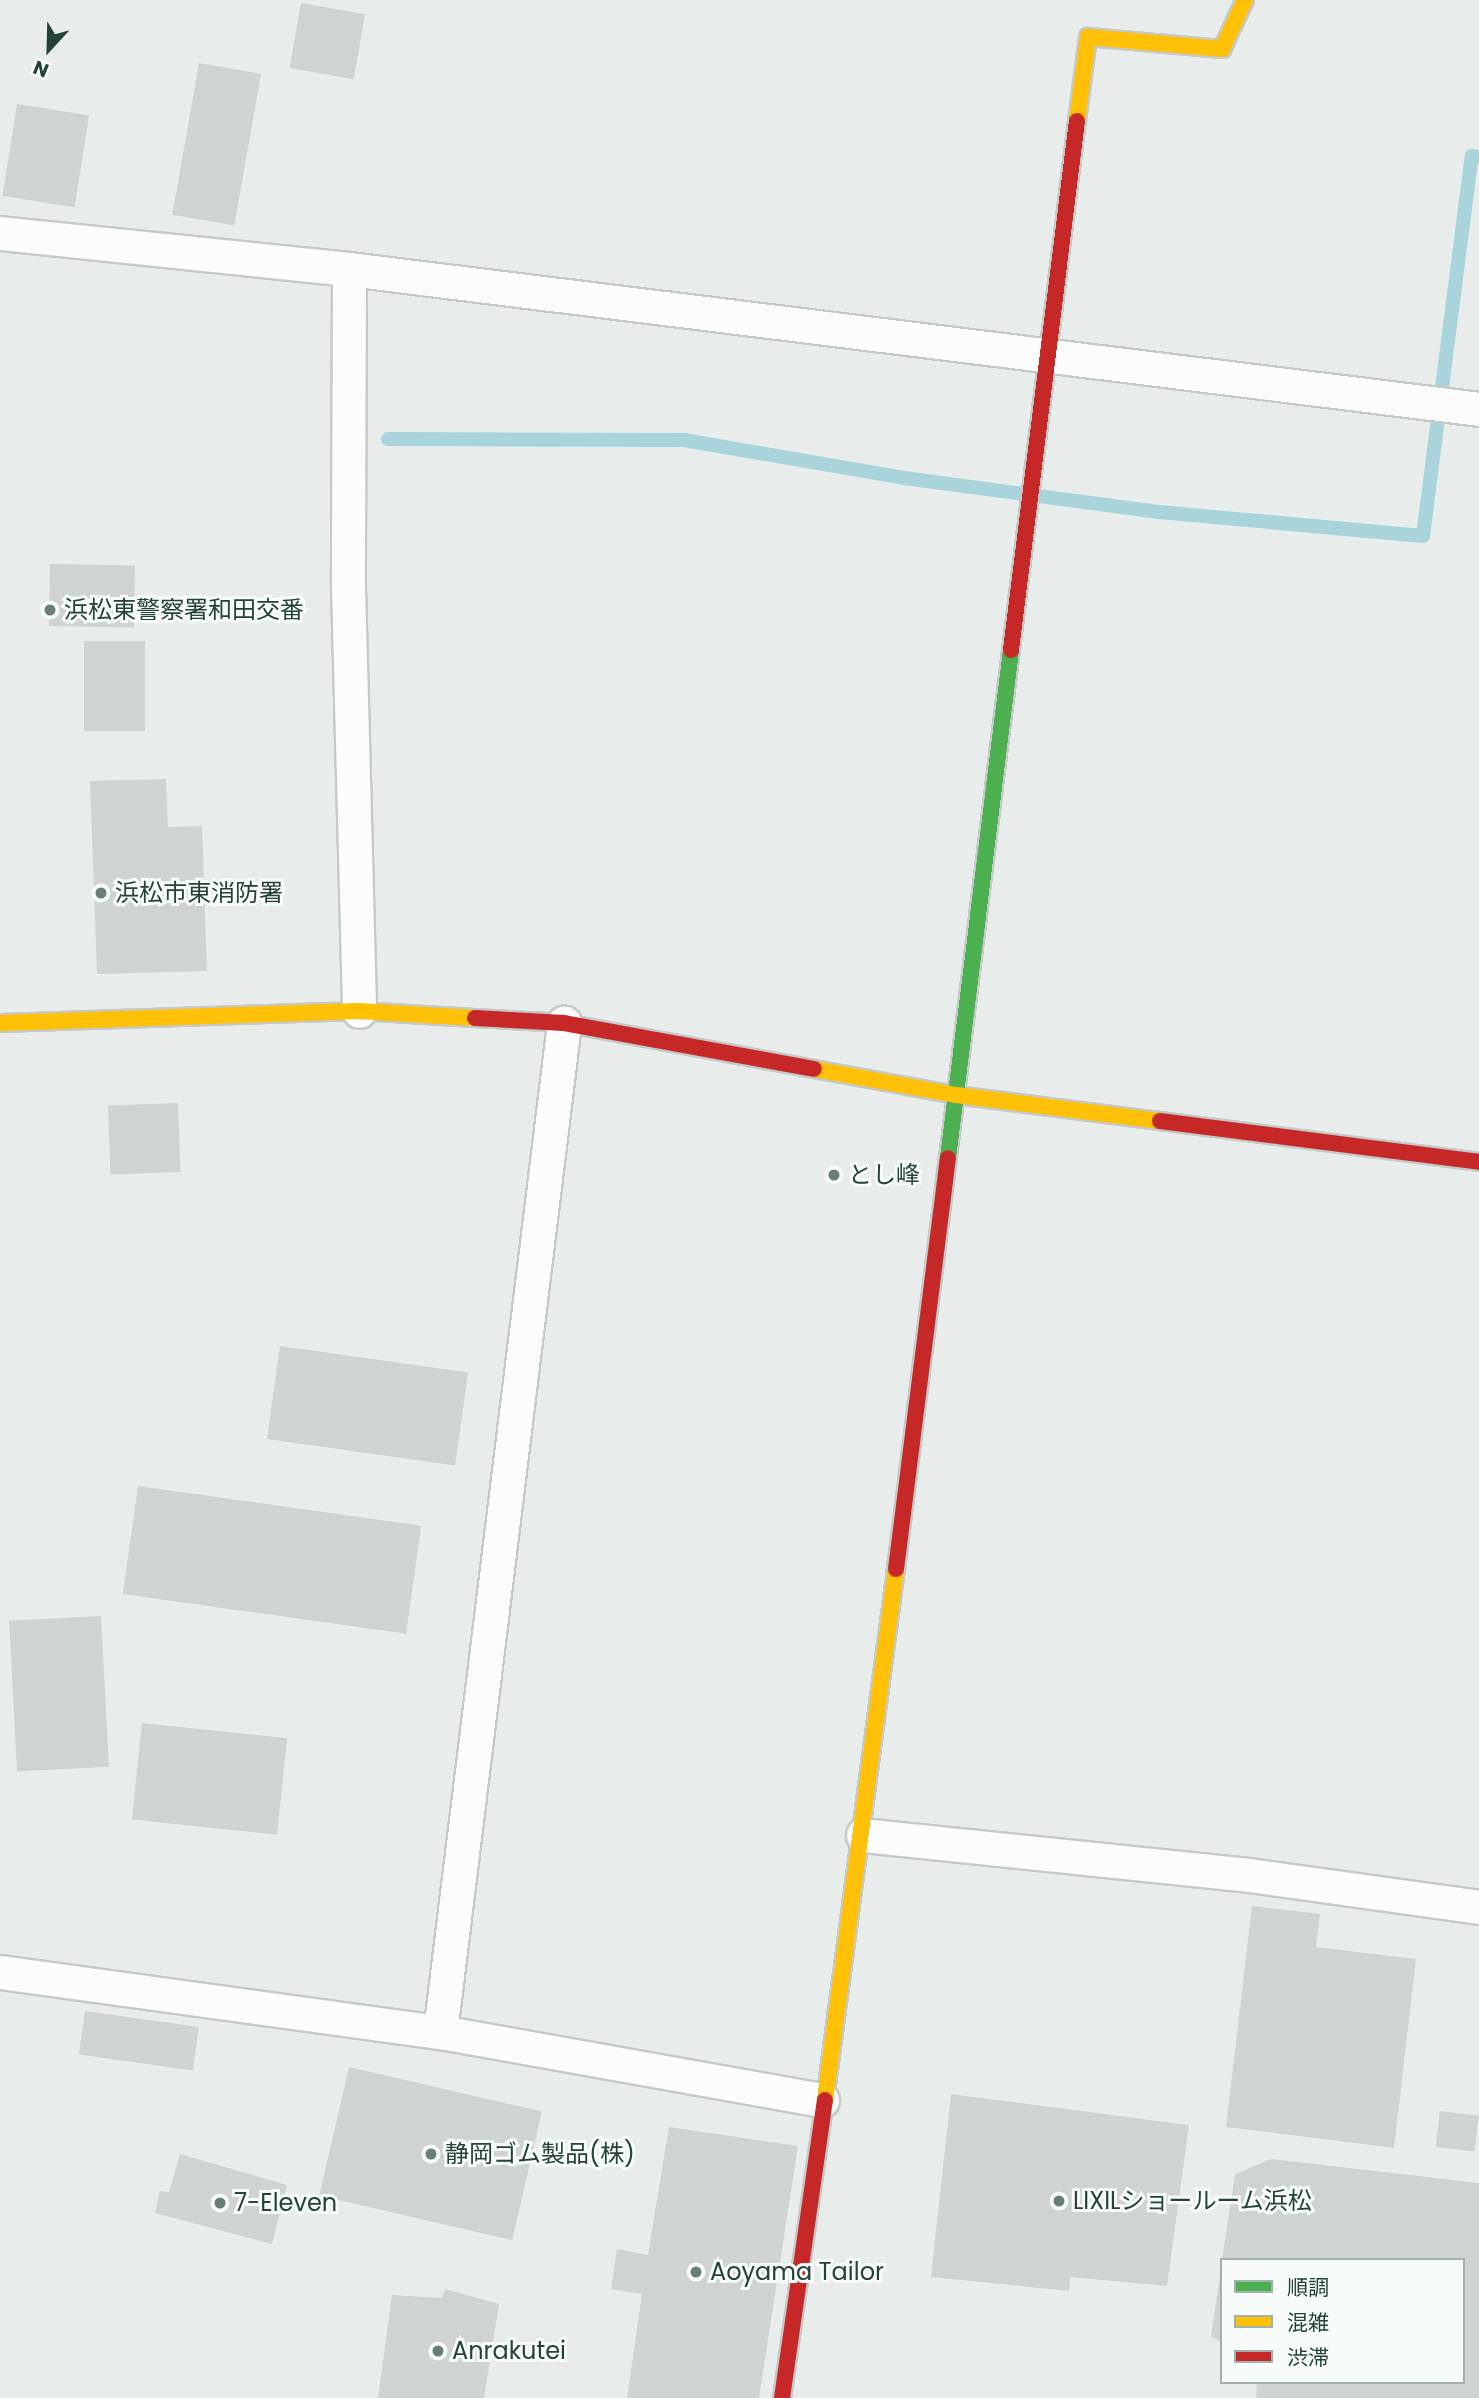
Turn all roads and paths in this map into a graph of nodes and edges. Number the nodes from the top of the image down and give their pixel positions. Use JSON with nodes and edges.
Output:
{"nodes":[{"id":1,"x":1245,"y":0,"type":"edge"},
{"id":2,"x":0,"y":233,"type":"edge"},
{"id":3,"x":349,"y":269,"type":"junction"},
{"id":4,"x":1049,"y":352,"type":"junction"},
{"id":5,"x":1479,"y":409,"type":"edge"},
{"id":6,"x":359,"y":1011,"type":"junction"},
{"id":7,"x":0,"y":1023,"type":"edge"},
{"id":8,"x":564,"y":1023,"type":"junction"},
{"id":9,"x":956,"y":1095,"type":"junction"},
{"id":10,"x":1479,"y":1162,"type":"edge"},
{"id":11,"x":863,"y":1835,"type":"junction"},
{"id":12,"x":1479,"y":1907,"type":"edge"},
{"id":13,"x":0,"y":1972,"type":"edge"},
{"id":14,"x":440,"y":2032,"type":"junction"},
{"id":15,"x":822,"y":2100,"type":"junction"},
{"id":16,"x":782,"y":2398,"type":"edge"}],
"edges":[{"from":1,"to":4,"type":"street"},
{"from":2,"to":3,"type":"street"},
{"from":3,"to":4,"type":"street"},
{"from":3,"to":6,"type":"street"},
{"from":4,"to":5,"type":"street"},
{"from":4,"to":9,"type":"street"},
{"from":6,"to":7,"type":"street"},
{"from":6,"to":8,"type":"street"},
{"from":8,"to":9,"type":"street"},
{"from":8,"to":14,"type":"street"},
{"from":9,"to":10,"type":"street"},
{"from":9,"to":11,"type":"street"},
{"from":11,"to":12,"type":"street"},
{"from":11,"to":15,"type":"street"},
{"from":13,"to":14,"type":"street"},
{"from":14,"to":15,"type":"street"},
{"from":15,"to":16,"type":"street"}]}
